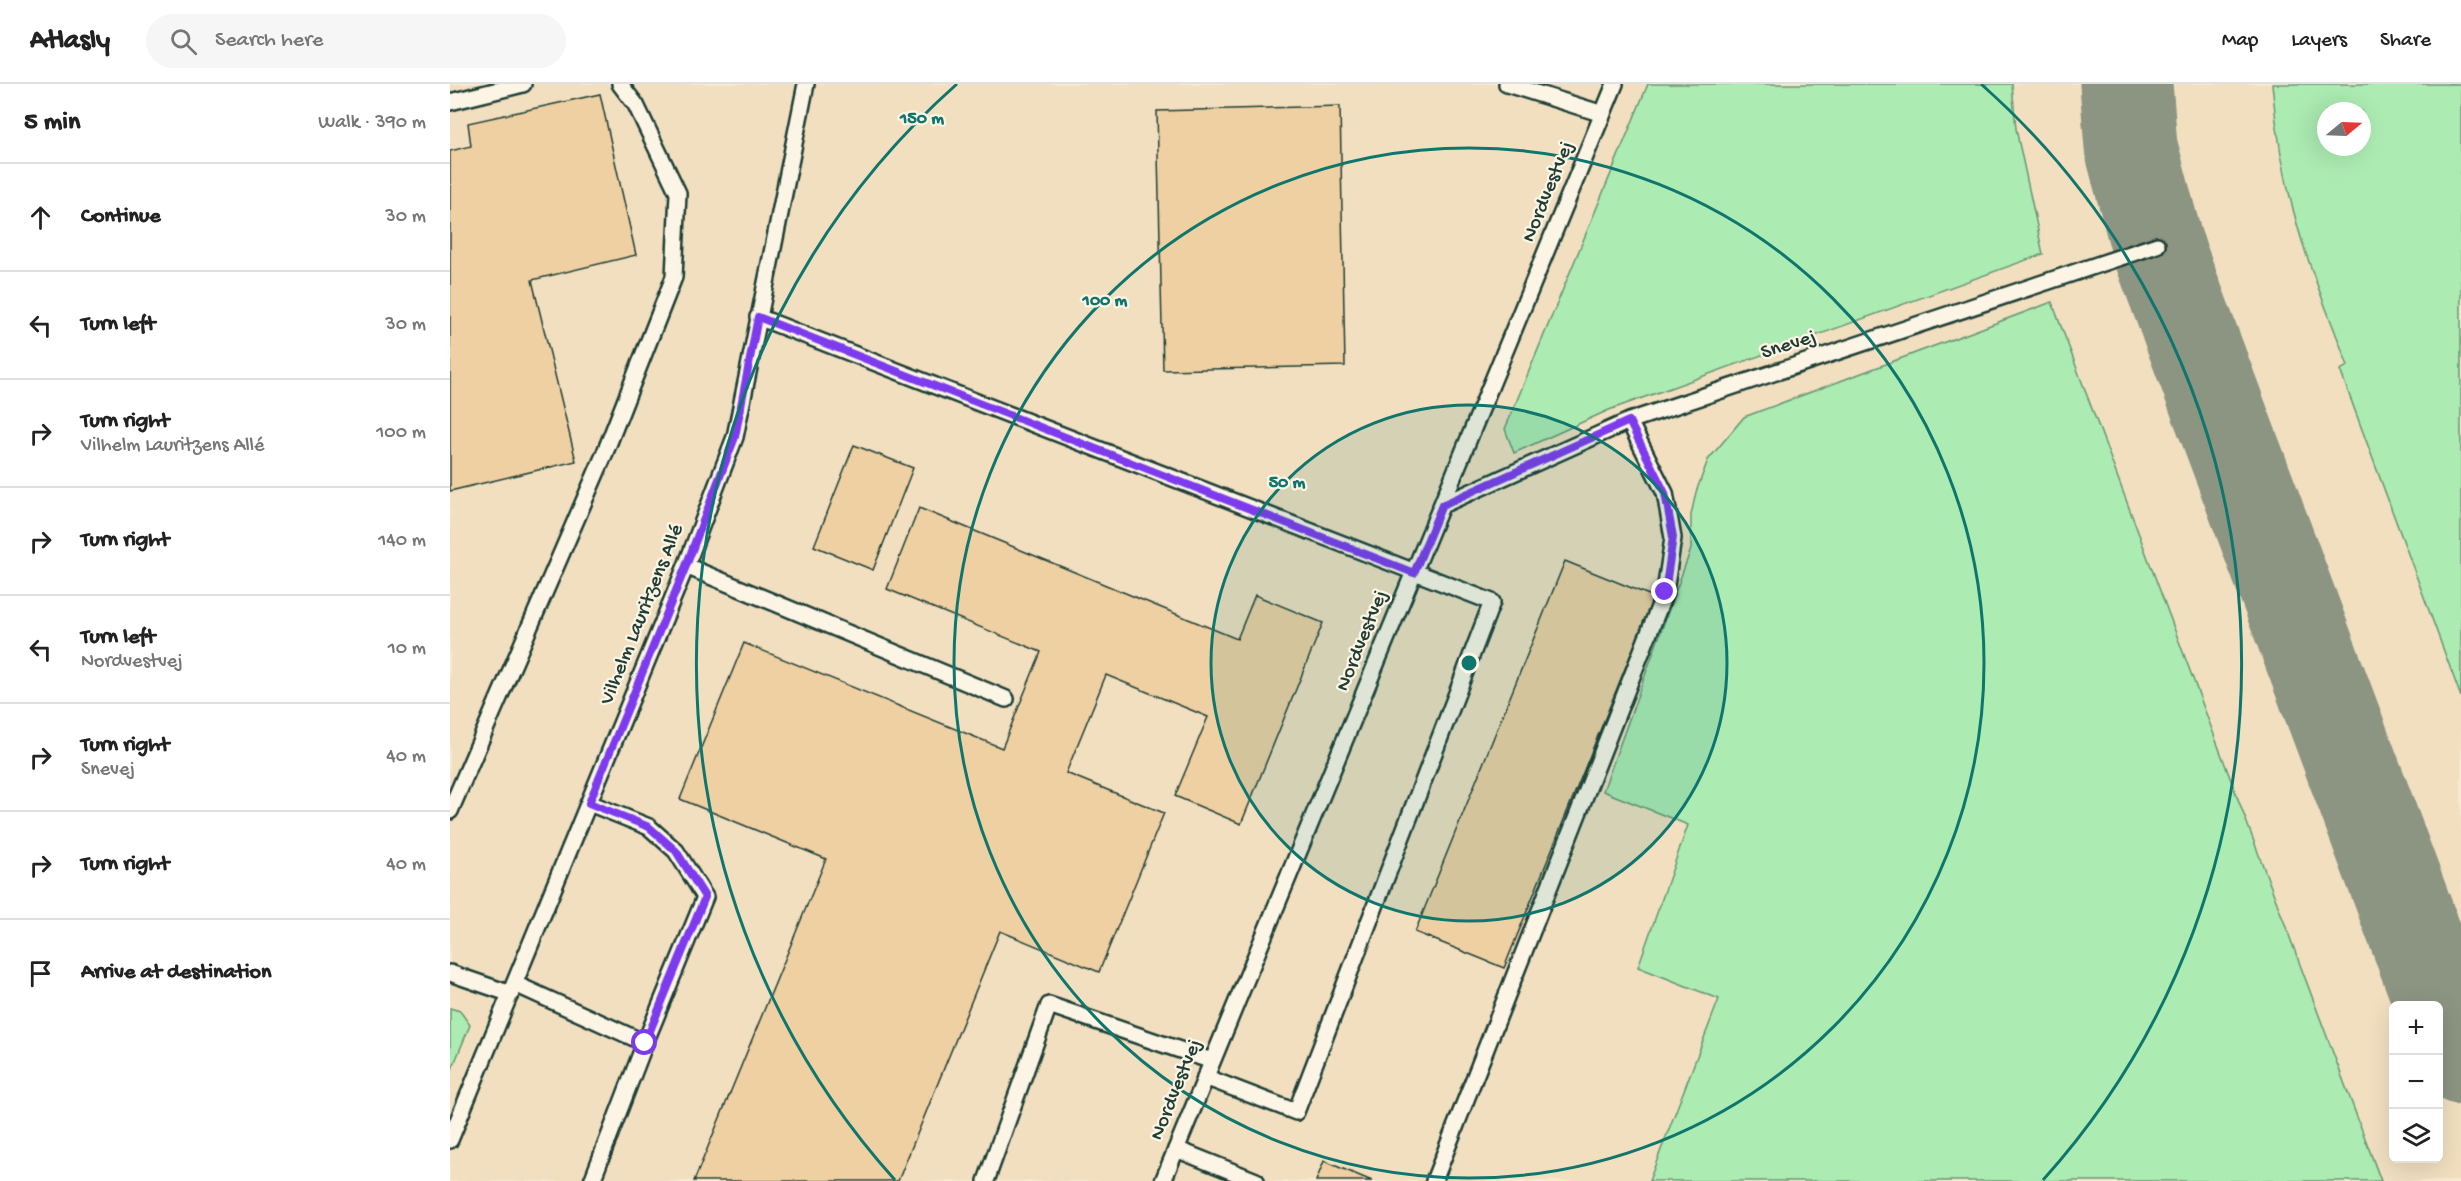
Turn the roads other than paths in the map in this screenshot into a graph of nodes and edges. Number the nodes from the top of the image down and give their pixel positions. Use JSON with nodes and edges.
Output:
{"nodes":[{"id":1,"x":523,"y":84,"type":"edge"},
{"id":2,"x":620,"y":84,"type":"edge"},
{"id":3,"x":806,"y":84,"type":"edge"},
{"id":4,"x":1507,"y":84,"type":"edge"},
{"id":5,"x":1616,"y":84,"type":"edge"},
{"id":6,"x":450,"y":102,"type":"edge"},
{"id":7,"x":1604,"y":114,"type":"junction"},
{"id":8,"x":2157,"y":245,"type":"dead end"},
{"id":9,"x":758,"y":317,"type":"junction"},
{"id":10,"x":1629,"y":421,"type":"junction"},
{"id":11,"x":1442,"y":505,"type":"junction"},
{"id":12,"x":686,"y":566,"type":"junction"},
{"id":13,"x":1414,"y":573,"type":"junction"},
{"id":14,"x":1006,"y":699,"type":"dead end"},
{"id":15,"x":589,"y":803,"type":"junction"},
{"id":16,"x":450,"y":811,"type":"edge"},
{"id":17,"x":450,"y":972,"type":"edge"},
{"id":18,"x":513,"y":989,"type":"junction"},
{"id":19,"x":645,"y":1043,"type":"junction"},
{"id":20,"x":1212,"y":1061,"type":"junction"},
{"id":21,"x":1205,"y":1077,"type":"junction"},
{"id":22,"x":450,"y":1140,"type":"edge"},
{"id":23,"x":1176,"y":1149,"type":"junction"},
{"id":24,"x":592,"y":1181,"type":"edge"},
{"id":25,"x":987,"y":1181,"type":"edge"},
{"id":26,"x":1163,"y":1181,"type":"edge"},
{"id":27,"x":1256,"y":1181,"type":"edge"},
{"id":28,"x":1434,"y":1181,"type":"edge"}],
"edges":[{"from":1,"to":6,"type":"lane"},
{"from":2,"to":16,"type":"lane"},
{"from":3,"to":9,"type":"lane","name":"Vilhelm Lauritzens Allé"},
{"from":4,"to":7,"type":"lane"},
{"from":5,"to":7,"type":"lane","name":"Nordvestvej"},
{"from":7,"to":11,"type":"lane","name":"Nordvestvej"},
{"from":8,"to":10,"type":"lane","name":"Snevej"},
{"from":9,"to":12,"type":"lane","name":"Vilhelm Lauritzens Allé"},
{"from":9,"to":13,"type":"lane"},
{"from":10,"to":11,"type":"lane","name":"Snevej"},
{"from":10,"to":28,"type":"lane"},
{"from":11,"to":13,"type":"lane","name":"Nordvestvej"},
{"from":12,"to":14,"type":"lane"},
{"from":12,"to":15,"type":"lane","name":"Vilhelm Lauritzens Allé"},
{"from":13,"to":20,"type":"lane","name":"Nordvestvej"},
{"from":13,"to":21,"type":"lane"},
{"from":15,"to":18,"type":"lane","name":"Vilhelm Lauritzens Allé"},
{"from":15,"to":19,"type":"lane"},
{"from":17,"to":18,"type":"lane"},
{"from":18,"to":19,"type":"lane"},
{"from":18,"to":22,"type":"lane","name":"Vilhelm Lauritzens Allé"},
{"from":19,"to":24,"type":"lane"},
{"from":20,"to":21,"type":"lane","name":"Nordvestvej"},
{"from":20,"to":25,"type":"lane"},
{"from":21,"to":23,"type":"lane","name":"Nordvestvej"},
{"from":23,"to":26,"type":"lane","name":"Nordvestvej"},
{"from":23,"to":27,"type":"lane"}]}
